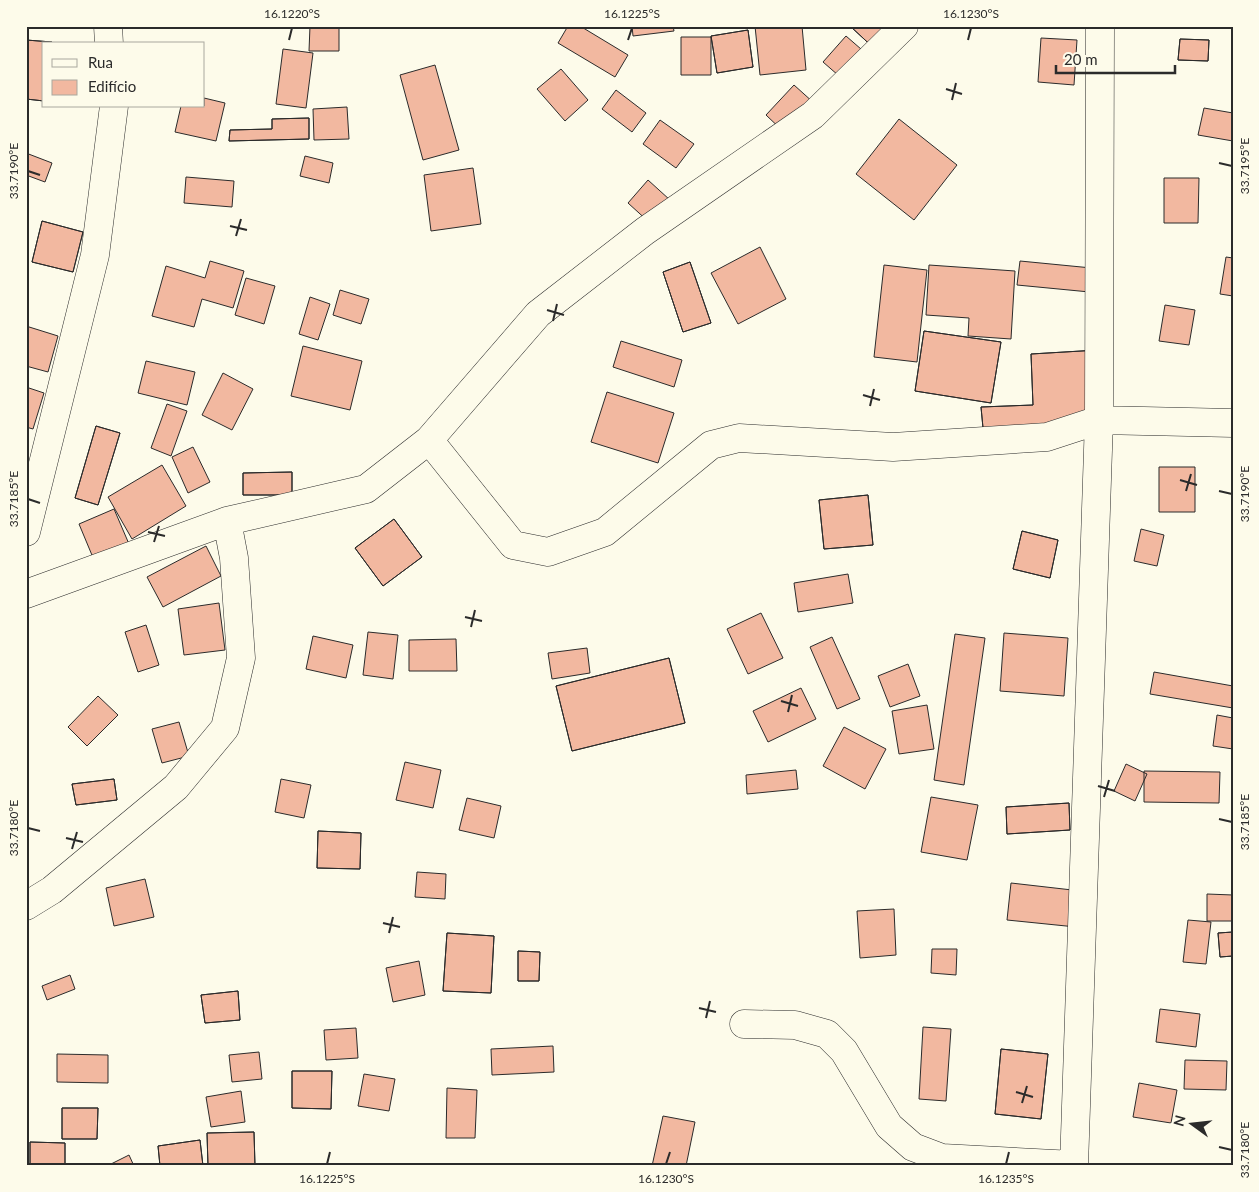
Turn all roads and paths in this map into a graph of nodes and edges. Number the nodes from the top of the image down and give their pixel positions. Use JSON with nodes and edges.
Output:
{"nodes":[{"id":1,"x":108,"y":26,"type":"edge"},
{"id":2,"x":904,"y":26,"type":"edge"},
{"id":3,"x":1100,"y":26,"type":"edge"},
{"id":4,"x":109,"y":42,"type":"edge"},
{"id":5,"x":114,"y":108,"type":"edge"},
{"id":6,"x":1099,"y":420,"type":"junction"},
{"id":7,"x":1233,"y":423,"type":"edge"},
{"id":8,"x":429,"y":440,"type":"junction"},
{"id":9,"x":227,"y":521,"type":"junction"},
{"id":10,"x":26,"y":532,"type":"edge"},
{"id":11,"x":26,"y":594,"type":"edge"},
{"id":12,"x":26,"y":906,"type":"edge"},
{"id":13,"x":744,"y":1024,"type":"dead end"},
{"id":14,"x":1074,"y":1165,"type":"edge"}],
"edges":[{"from":1,"to":4,"type":"street"},
{"from":2,"to":8,"type":"street"},
{"from":3,"to":6,"type":"street"},
{"from":5,"to":10,"type":"street"},
{"from":6,"to":7,"type":"street"},
{"from":6,"to":8,"type":"street"},
{"from":6,"to":14,"type":"street"},
{"from":8,"to":9,"type":"street"},
{"from":9,"to":11,"type":"street"},
{"from":9,"to":12,"type":"street"},
{"from":13,"to":14,"type":"street"}]}
